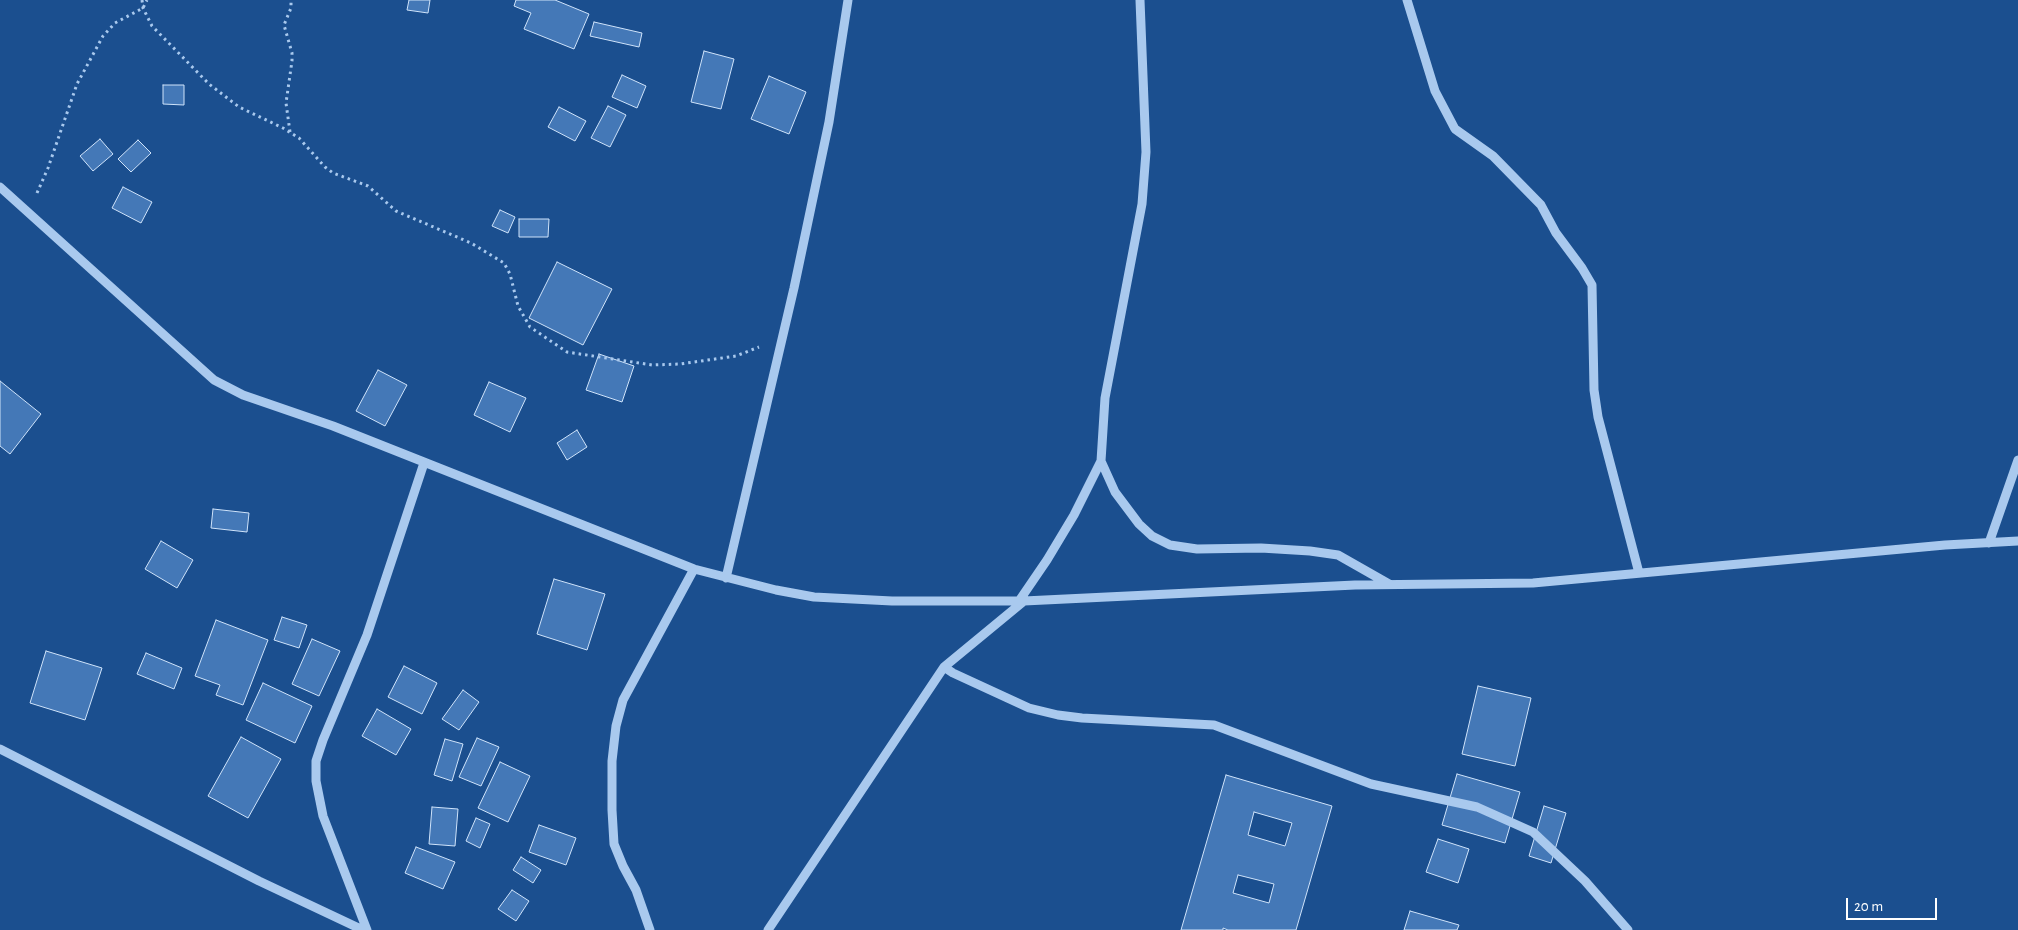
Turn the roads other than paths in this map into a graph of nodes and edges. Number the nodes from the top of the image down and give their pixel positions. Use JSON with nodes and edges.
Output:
{"nodes":[{"id":1,"x":848,"y":0,"type":"edge"},
{"id":2,"x":1140,"y":0,"type":"edge"},
{"id":3,"x":1407,"y":0,"type":"edge"},
{"id":4,"x":0,"y":188,"type":"edge"},
{"id":5,"x":2018,"y":460,"type":"edge"},
{"id":6,"x":1101,"y":461,"type":"junction"},
{"id":7,"x":424,"y":463,"type":"junction"},
{"id":8,"x":2018,"y":541,"type":"edge"},
{"id":9,"x":1989,"y":543,"type":"junction"},
{"id":10,"x":694,"y":569,"type":"junction"},
{"id":11,"x":1639,"y":573,"type":"junction"},
{"id":12,"x":726,"y":578,"type":"junction"},
{"id":13,"x":1390,"y":585,"type":"junction"},
{"id":14,"x":1021,"y":602,"type":"junction"},
{"id":15,"x":944,"y":667,"type":"junction"},
{"id":16,"x":0,"y":749,"type":"edge"},
{"id":17,"x":365,"y":930,"type":"edge"},
{"id":18,"x":650,"y":930,"type":"edge"},
{"id":19,"x":768,"y":930,"type":"edge"},
{"id":20,"x":1628,"y":930,"type":"edge"}],
"edges":[{"from":1,"to":12,"type":"street"},
{"from":2,"to":6,"type":"street"},
{"from":3,"to":11,"type":"street"},
{"from":4,"to":7,"type":"street"},
{"from":5,"to":9,"type":"street"},
{"from":6,"to":13,"type":"street"},
{"from":6,"to":14,"type":"street"},
{"from":7,"to":10,"type":"street"},
{"from":7,"to":17,"type":"street"},
{"from":8,"to":9,"type":"street"},
{"from":9,"to":11,"type":"street"},
{"from":10,"to":12,"type":"street"},
{"from":10,"to":18,"type":"street"},
{"from":11,"to":13,"type":"street"},
{"from":12,"to":14,"type":"street"},
{"from":13,"to":14,"type":"street"},
{"from":14,"to":15,"type":"street"},
{"from":15,"to":19,"type":"street"},
{"from":15,"to":20,"type":"street"},
{"from":16,"to":17,"type":"street"}]}
